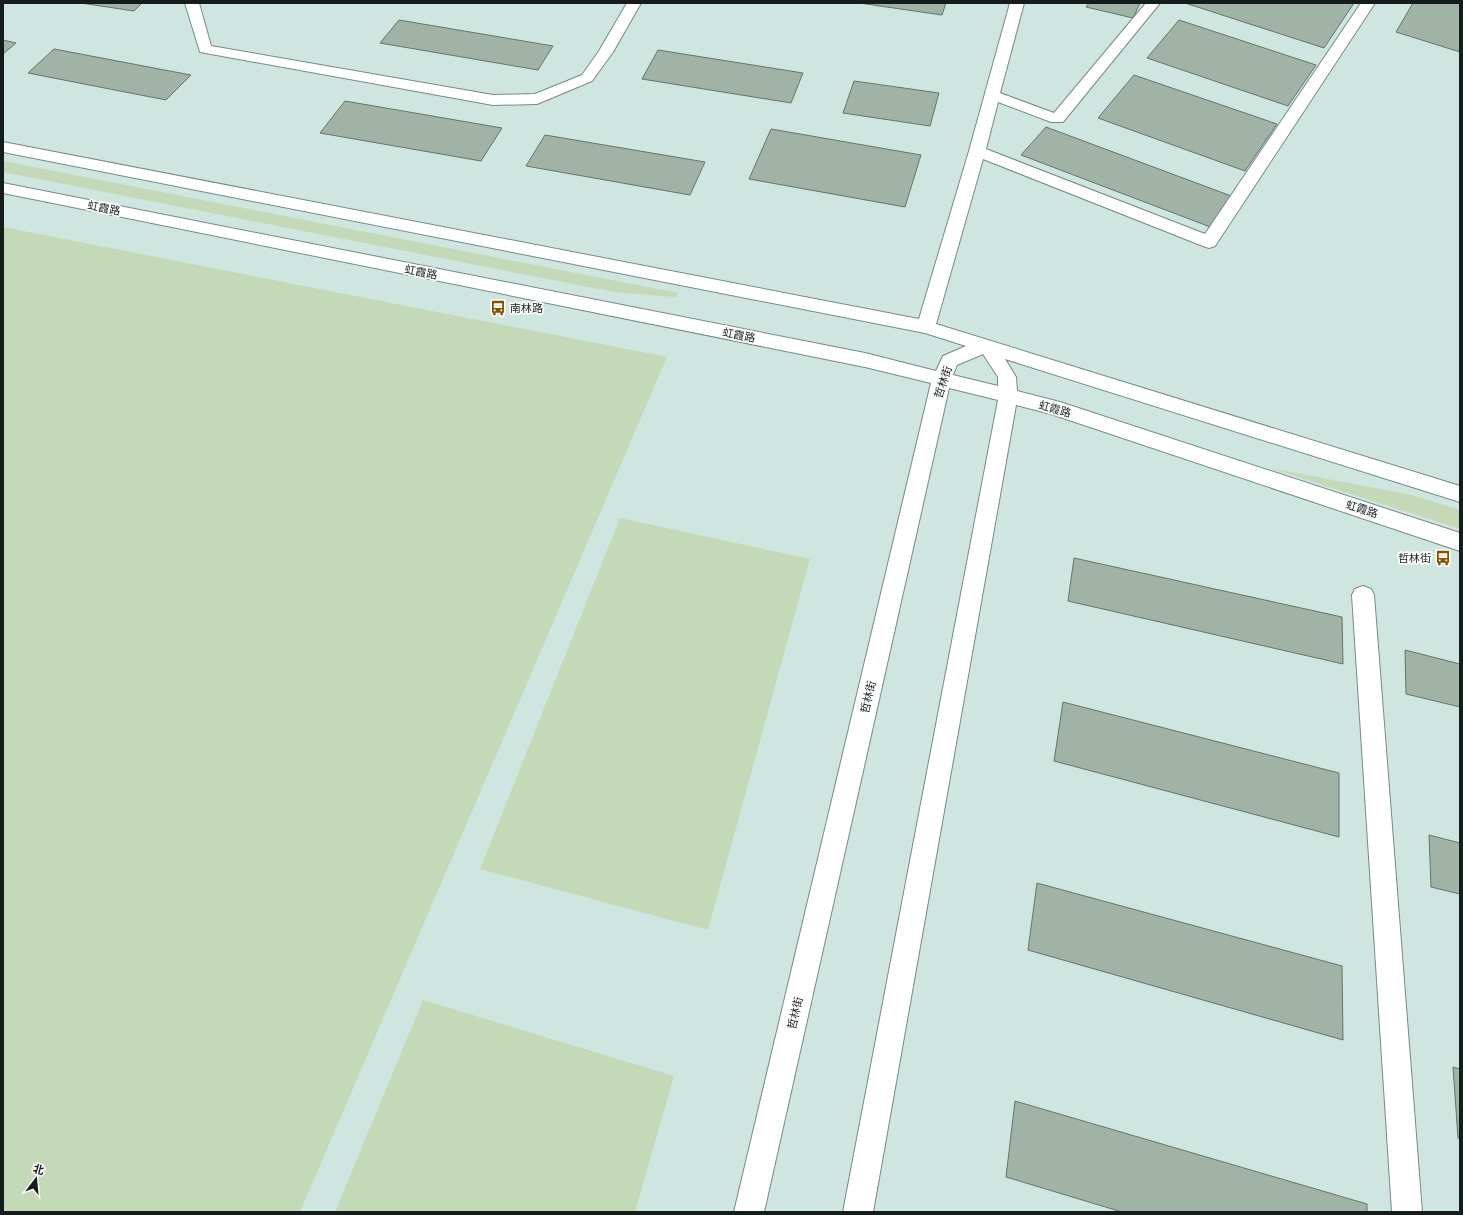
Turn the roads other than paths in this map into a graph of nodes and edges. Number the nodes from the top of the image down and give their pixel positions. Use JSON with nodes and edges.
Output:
{"nodes":[{"id":1,"x":192,"y":3,"type":"edge"},
{"id":2,"x":634,"y":3,"type":"edge"},
{"id":3,"x":1017,"y":3,"type":"edge"},
{"id":4,"x":1154,"y":3,"type":"edge"},
{"id":5,"x":1368,"y":3,"type":"edge"},
{"id":6,"x":992,"y":95,"type":"junction"},
{"id":7,"x":3,"y":146,"type":"edge"},
{"id":8,"x":977,"y":151,"type":"junction"},
{"id":9,"x":3,"y":188,"type":"edge"},
{"id":10,"x":926,"y":327,"type":"junction"},
{"id":11,"x":987,"y":345,"type":"junction"},
{"id":12,"x":942,"y":381,"type":"junction"},
{"id":13,"x":1008,"y":396,"type":"junction"},
{"id":14,"x":1460,"y":494,"type":"edge"},
{"id":15,"x":1460,"y":542,"type":"edge"},
{"id":16,"x":1363,"y":594,"type":"dead end"},
{"id":17,"x":749,"y":1212,"type":"edge"},
{"id":18,"x":858,"y":1212,"type":"edge"},
{"id":19,"x":1407,"y":1212,"type":"edge"}],
"edges":[{"from":1,"to":2,"type":"street"},
{"from":3,"to":6,"type":"street"},
{"from":4,"to":6,"type":"street"},
{"from":5,"to":8,"type":"street"},
{"from":6,"to":8,"type":"street"},
{"from":7,"to":10,"type":"street"},
{"from":8,"to":10,"type":"street"},
{"from":9,"to":12,"type":"street","name":"虹霞路"},
{"from":10,"to":11,"type":"street"},
{"from":11,"to":12,"type":"street","name":"哲林街"},
{"from":11,"to":13,"type":"street"},
{"from":11,"to":14,"type":"street"},
{"from":12,"to":13,"type":"street","name":"虹霞路"},
{"from":12,"to":17,"type":"street","name":"哲林街"},
{"from":13,"to":15,"type":"street","name":"虹霞路"},
{"from":13,"to":18,"type":"street"},
{"from":16,"to":19,"type":"street"}]}
